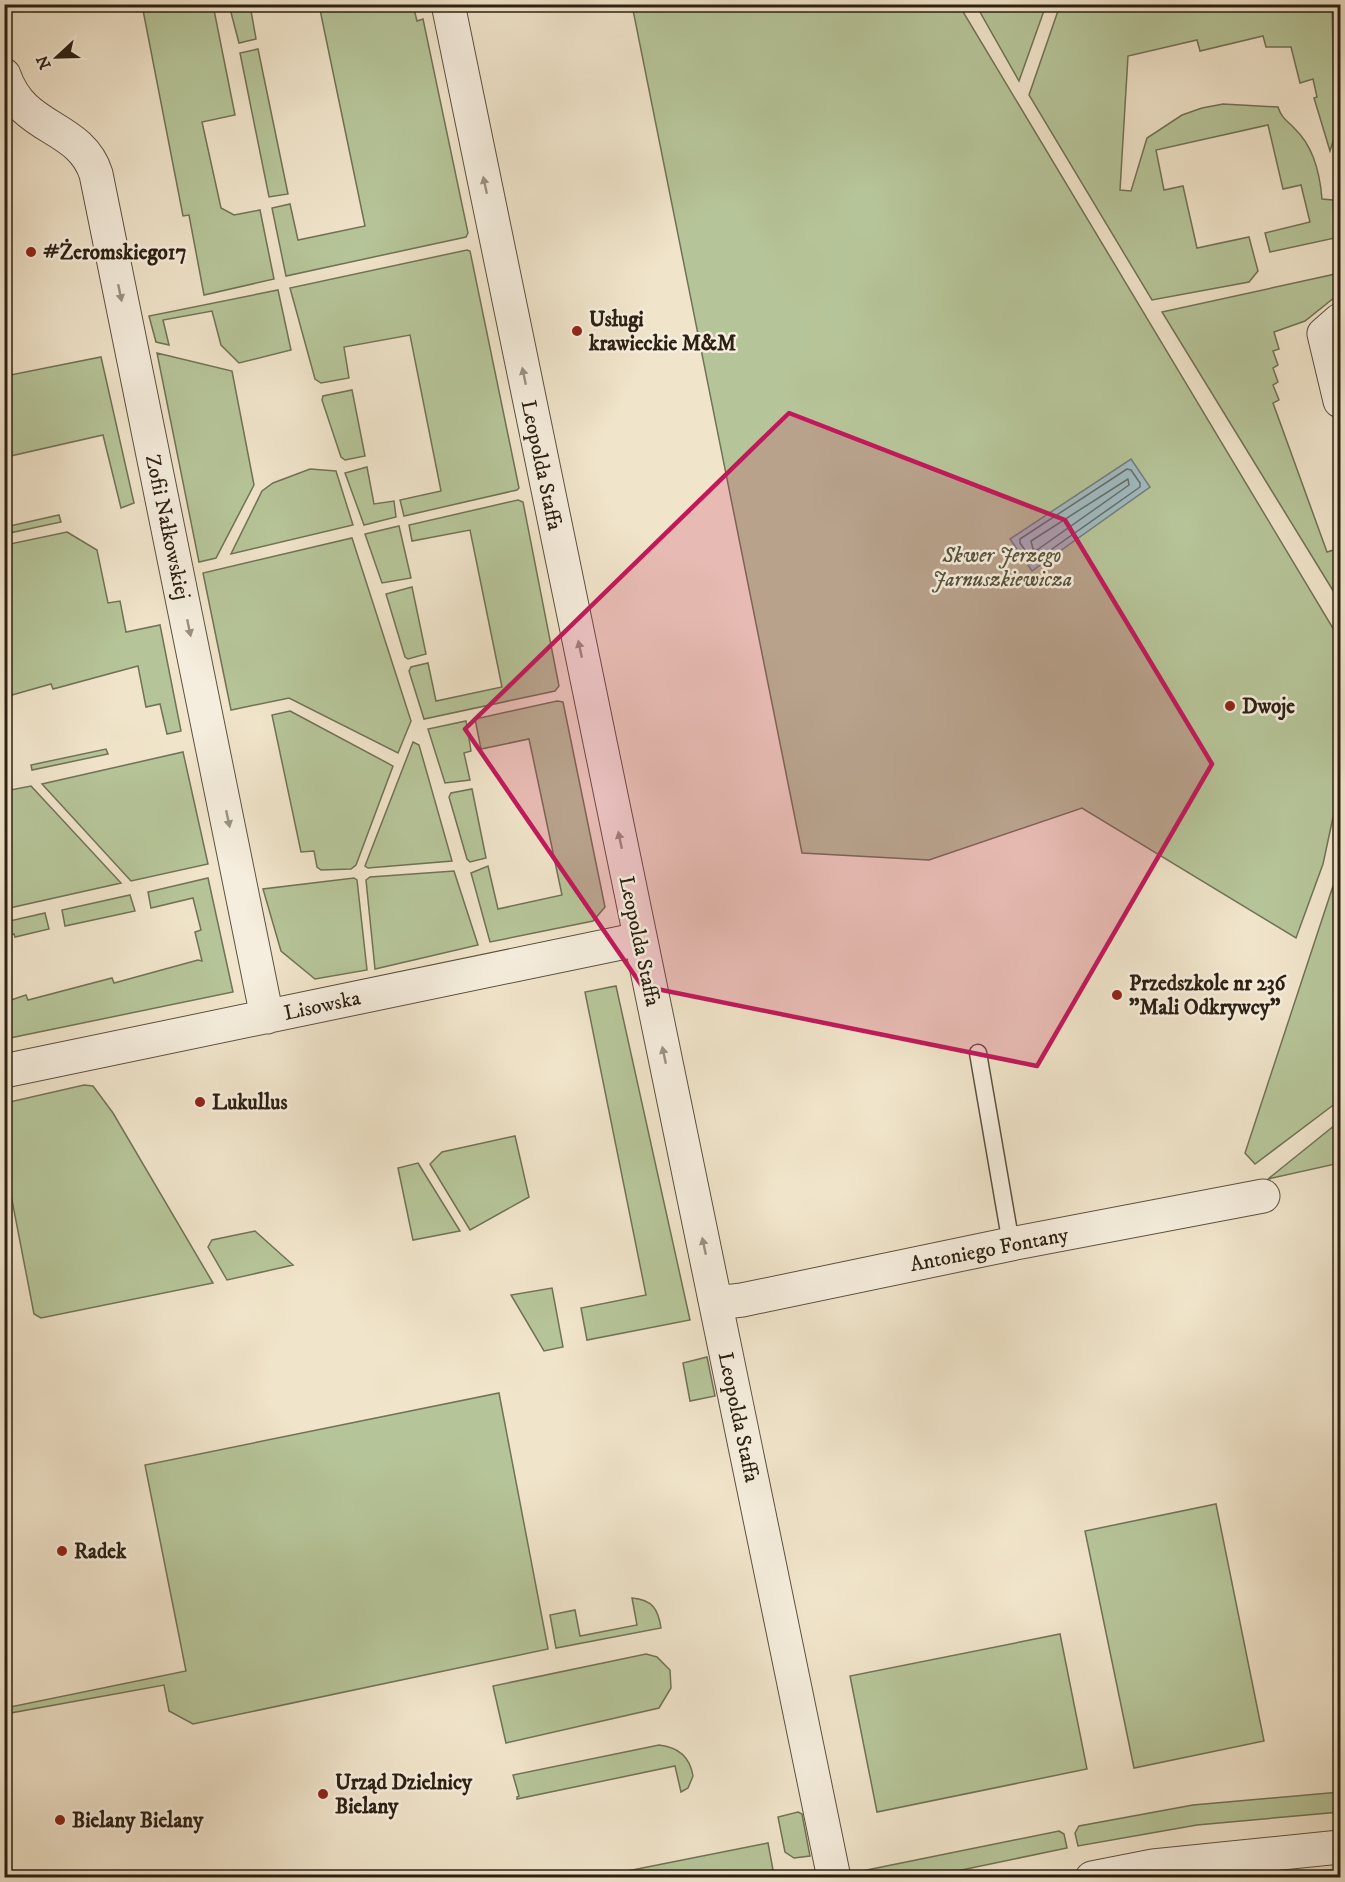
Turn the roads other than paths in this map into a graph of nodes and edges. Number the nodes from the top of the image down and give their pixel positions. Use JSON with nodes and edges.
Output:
{"nodes":[{"id":1,"x":448,"y":4,"type":"edge"},
{"id":2,"x":4,"y":75,"type":"edge"},
{"id":3,"x":1341,"y":320,"type":"edge"},
{"id":4,"x":1341,"y":401,"type":"edge"},
{"id":5,"x":640,"y":939,"type":"junction"},
{"id":6,"x":267,"y":1017,"type":"junction"},
{"id":7,"x":978,"y":1053,"type":"dead end"},
{"id":8,"x":4,"y":1071,"type":"edge"},
{"id":9,"x":1263,"y":1196,"type":"dead end"},
{"id":10,"x":1011,"y":1244,"type":"junction"},
{"id":11,"x":716,"y":1303,"type":"junction"},
{"id":12,"x":1341,"y":1847,"type":"edge"},
{"id":13,"x":834,"y":1878,"type":"edge"},
{"id":14,"x":1092,"y":1878,"type":"edge"}],
"edges":[{"from":5,"to":1,"type":"street","name":"Leopolda Staffa","one_way":true},
{"from":2,"to":6,"type":"street","name":"Zofii Nałkowskiej","one_way":true},
{"from":3,"to":4,"type":"street"},
{"from":5,"to":6,"type":"street","name":"Lisowska"},
{"from":11,"to":5,"type":"street","name":"Leopolda Staffa","one_way":true},
{"from":6,"to":8,"type":"street","name":"Lisowska"},
{"from":7,"to":10,"type":"lane"},
{"from":9,"to":10,"type":"street","name":"Antoniego Fontany"},
{"from":10,"to":11,"type":"street","name":"Antoniego Fontany"},
{"from":11,"to":13,"type":"street","name":"Leopolda Staffa"},
{"from":12,"to":14,"type":"street"}]}
